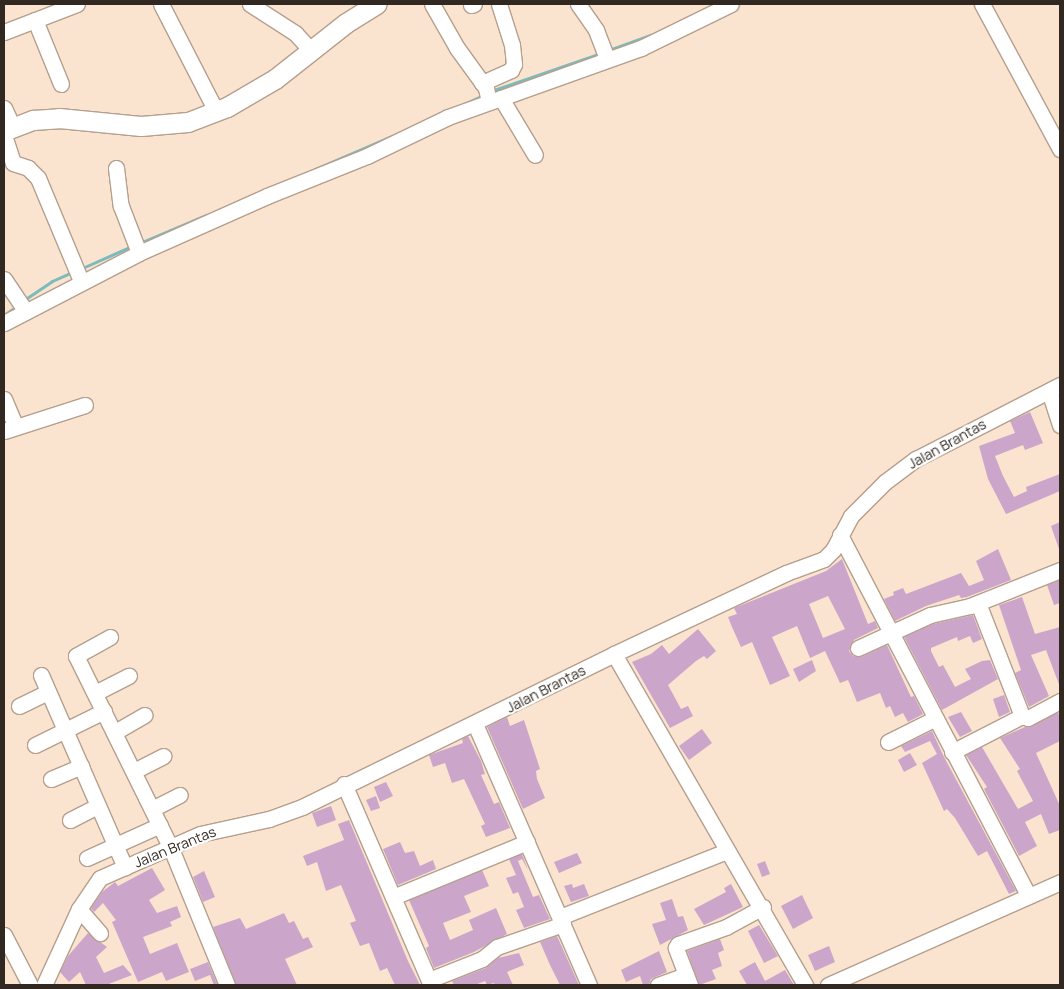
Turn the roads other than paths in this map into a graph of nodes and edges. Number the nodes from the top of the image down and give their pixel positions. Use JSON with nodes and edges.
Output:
{"nodes":[{"id":1,"x":77,"y":4,"type":"edge"},
{"id":2,"x":161,"y":4,"type":"edge"},
{"id":3,"x":250,"y":4,"type":"edge"},
{"id":4,"x":499,"y":4,"type":"edge"},
{"id":5,"x":578,"y":4,"type":"edge"},
{"id":6,"x":731,"y":4,"type":"edge"},
{"id":7,"x":982,"y":4,"type":"edge"},
{"id":8,"x":371,"y":5,"type":"edge"},
{"id":9,"x":434,"y":8,"type":"edge"},
{"id":10,"x":34,"y":20,"type":"junction"},
{"id":11,"x":4,"y":32,"type":"edge"},
{"id":12,"x":312,"y":51,"type":"junction"},
{"id":13,"x":605,"y":55,"type":"junction"},
{"id":14,"x":61,"y":84,"type":"dead end"},
{"id":15,"x":489,"y":94,"type":"junction"},
{"id":16,"x":4,"y":108,"type":"edge"},
{"id":17,"x":216,"y":111,"type":"junction"},
{"id":18,"x":6,"y":130,"type":"edge"},
{"id":19,"x":1060,"y":148,"type":"edge"},
{"id":20,"x":535,"y":155,"type":"dead end"},
{"id":21,"x":116,"y":168,"type":"dead end"},
{"id":22,"x":137,"y":247,"type":"junction"},
{"id":23,"x":78,"y":273,"type":"junction"},
{"id":24,"x":4,"y":280,"type":"edge"},
{"id":25,"x":22,"y":305,"type":"junction"},
{"id":26,"x":4,"y":322,"type":"edge"},
{"id":27,"x":1054,"y":388,"type":"edge"},
{"id":28,"x":4,"y":399,"type":"edge"},
{"id":29,"x":86,"y":405,"type":"dead end"},
{"id":30,"x":1060,"y":425,"type":"edge"},
{"id":31,"x":10,"y":429,"type":"edge"},
{"id":32,"x":840,"y":535,"type":"junction"},
{"id":33,"x":1060,"y":570,"type":"edge"},
{"id":34,"x":978,"y":603,"type":"junction"},
{"id":35,"x":890,"y":633,"type":"junction"},
{"id":36,"x":110,"y":637,"type":"dead end"},
{"id":37,"x":858,"y":648,"type":"dead end"},
{"id":38,"x":614,"y":654,"type":"junction"},
{"id":39,"x":41,"y":675,"type":"dead end"},
{"id":40,"x":129,"y":676,"type":"dead end"},
{"id":41,"x":48,"y":692,"type":"junction"},
{"id":42,"x":95,"y":692,"type":"junction"},
{"id":43,"x":1060,"y":700,"type":"edge"},
{"id":44,"x":19,"y":706,"type":"dead end"},
{"id":45,"x":104,"y":712,"type":"junction"},
{"id":46,"x":145,"y":715,"type":"dead end"},
{"id":47,"x":1022,"y":716,"type":"junction"},
{"id":48,"x":934,"y":719,"type":"junction"},
{"id":49,"x":475,"y":724,"type":"junction"},
{"id":50,"x":65,"y":731,"type":"junction"},
{"id":51,"x":115,"y":732,"type":"junction"},
{"id":52,"x":888,"y":742,"type":"dead end"},
{"id":53,"x":35,"y":745,"type":"dead end"},
{"id":54,"x":952,"y":752,"type":"junction"},
{"id":55,"x":163,"y":756,"type":"dead end"},
{"id":56,"x":81,"y":766,"type":"junction"},
{"id":57,"x":134,"y":771,"type":"junction"},
{"id":58,"x":51,"y":780,"type":"dead end"},
{"id":59,"x":344,"y":784,"type":"junction"},
{"id":60,"x":180,"y":795,"type":"dead end"},
{"id":61,"x":98,"y":806,"type":"junction"},
{"id":62,"x":152,"y":809,"type":"junction"},
{"id":63,"x":70,"y":820,"type":"dead end"},
{"id":64,"x":160,"y":825,"type":"junction"},
{"id":65,"x":527,"y":842,"type":"junction"},
{"id":66,"x":116,"y":846,"type":"junction"},
{"id":67,"x":170,"y":846,"type":"junction"},
{"id":68,"x":727,"y":851,"type":"junction"},
{"id":69,"x":87,"y":858,"type":"dead end"},
{"id":70,"x":125,"y":867,"type":"junction"},
{"id":71,"x":1060,"y":882,"type":"edge"},
{"id":72,"x":1029,"y":896,"type":"junction"},
{"id":73,"x":393,"y":897,"type":"junction"},
{"id":74,"x":763,"y":907,"type":"junction"},
{"id":75,"x":79,"y":909,"type":"junction"},
{"id":76,"x":562,"y":921,"type":"junction"},
{"id":77,"x":100,"y":932,"type":"dead end"},
{"id":78,"x":4,"y":935,"type":"edge"},
{"id":79,"x":688,"y":980,"type":"edge"},
{"id":80,"x":430,"y":982,"type":"edge"},
{"id":81,"x":30,"y":985,"type":"edge"},
{"id":82,"x":44,"y":985,"type":"edge"},
{"id":83,"x":227,"y":985,"type":"edge"},
{"id":84,"x":589,"y":985,"type":"edge"},
{"id":85,"x":658,"y":985,"type":"edge"},
{"id":86,"x":805,"y":985,"type":"edge"},
{"id":87,"x":828,"y":985,"type":"edge"}],
"edges":[{"from":1,"to":10,"type":"street"},
{"from":2,"to":17,"type":"street"},
{"from":3,"to":12,"type":"street"},
{"from":4,"to":15,"type":"street"},
{"from":5,"to":13,"type":"street"},
{"from":6,"to":13,"type":"street"},
{"from":7,"to":19,"type":"street"},
{"from":8,"to":12,"type":"main road"},
{"from":9,"to":15,"type":"street"},
{"from":10,"to":11,"type":"street"},
{"from":10,"to":14,"type":"street"},
{"from":12,"to":17,"type":"main road"},
{"from":13,"to":15,"type":"street"},
{"from":15,"to":20,"type":"street"},
{"from":15,"to":22,"type":"street"},
{"from":16,"to":18,"type":"street"},
{"from":17,"to":18,"type":"main road"},
{"from":18,"to":23,"type":"street"},
{"from":21,"to":22,"type":"street"},
{"from":22,"to":23,"type":"street"},
{"from":23,"to":25,"type":"street"},
{"from":24,"to":25,"type":"street"},
{"from":25,"to":26,"type":"street"},
{"from":27,"to":30,"type":"street"},
{"from":27,"to":32,"type":"street","name":"Jalan Brantas"},
{"from":28,"to":31,"type":"street"},
{"from":29,"to":31,"type":"street"},
{"from":32,"to":35,"type":"street"},
{"from":32,"to":38,"type":"street","name":"Jalan Brantas"},
{"from":33,"to":34,"type":"street"},
{"from":34,"to":35,"type":"street"},
{"from":34,"to":47,"type":"street"},
{"from":35,"to":37,"type":"street"},
{"from":35,"to":48,"type":"street"},
{"from":36,"to":42,"type":"street"},
{"from":38,"to":49,"type":"street","name":"Jalan Brantas"},
{"from":38,"to":68,"type":"street"},
{"from":39,"to":41,"type":"street"},
{"from":40,"to":42,"type":"street"},
{"from":41,"to":44,"type":"street"},
{"from":41,"to":50,"type":"street"},
{"from":42,"to":45,"type":"street"},
{"from":43,"to":47,"type":"street"},
{"from":45,"to":50,"type":"street"},
{"from":45,"to":51,"type":"street"},
{"from":46,"to":51,"type":"street"},
{"from":47,"to":54,"type":"street"},
{"from":48,"to":52,"type":"street"},
{"from":48,"to":54,"type":"street"},
{"from":49,"to":59,"type":"street","name":"Jalan Brantas"},
{"from":49,"to":65,"type":"street"},
{"from":50,"to":53,"type":"street"},
{"from":50,"to":56,"type":"street"},
{"from":51,"to":57,"type":"street"},
{"from":54,"to":72,"type":"street"},
{"from":55,"to":57,"type":"street"},
{"from":56,"to":58,"type":"street"},
{"from":56,"to":61,"type":"street"},
{"from":57,"to":62,"type":"street"},
{"from":59,"to":67,"type":"street","name":"Jalan Brantas"},
{"from":59,"to":73,"type":"street"},
{"from":60,"to":62,"type":"street"},
{"from":61,"to":63,"type":"street"},
{"from":61,"to":66,"type":"street"},
{"from":62,"to":64,"type":"street"},
{"from":64,"to":66,"type":"street"},
{"from":64,"to":67,"type":"street"},
{"from":65,"to":73,"type":"street"},
{"from":65,"to":76,"type":"street"},
{"from":66,"to":69,"type":"street"},
{"from":66,"to":70,"type":"street"},
{"from":67,"to":70,"type":"street","name":"Jalan Brantas"},
{"from":67,"to":83,"type":"street"},
{"from":68,"to":74,"type":"street"},
{"from":68,"to":76,"type":"street"},
{"from":70,"to":75,"type":"street","name":"Jalan Brantas"},
{"from":71,"to":72,"type":"street"},
{"from":72,"to":87,"type":"street"},
{"from":73,"to":80,"type":"street"},
{"from":74,"to":79,"type":"street"},
{"from":74,"to":86,"type":"street"},
{"from":75,"to":77,"type":"street"},
{"from":75,"to":82,"type":"street","name":"Jalan Brantas"},
{"from":76,"to":80,"type":"street"},
{"from":76,"to":84,"type":"street"},
{"from":78,"to":81,"type":"street"},
{"from":79,"to":85,"type":"street"}]}
